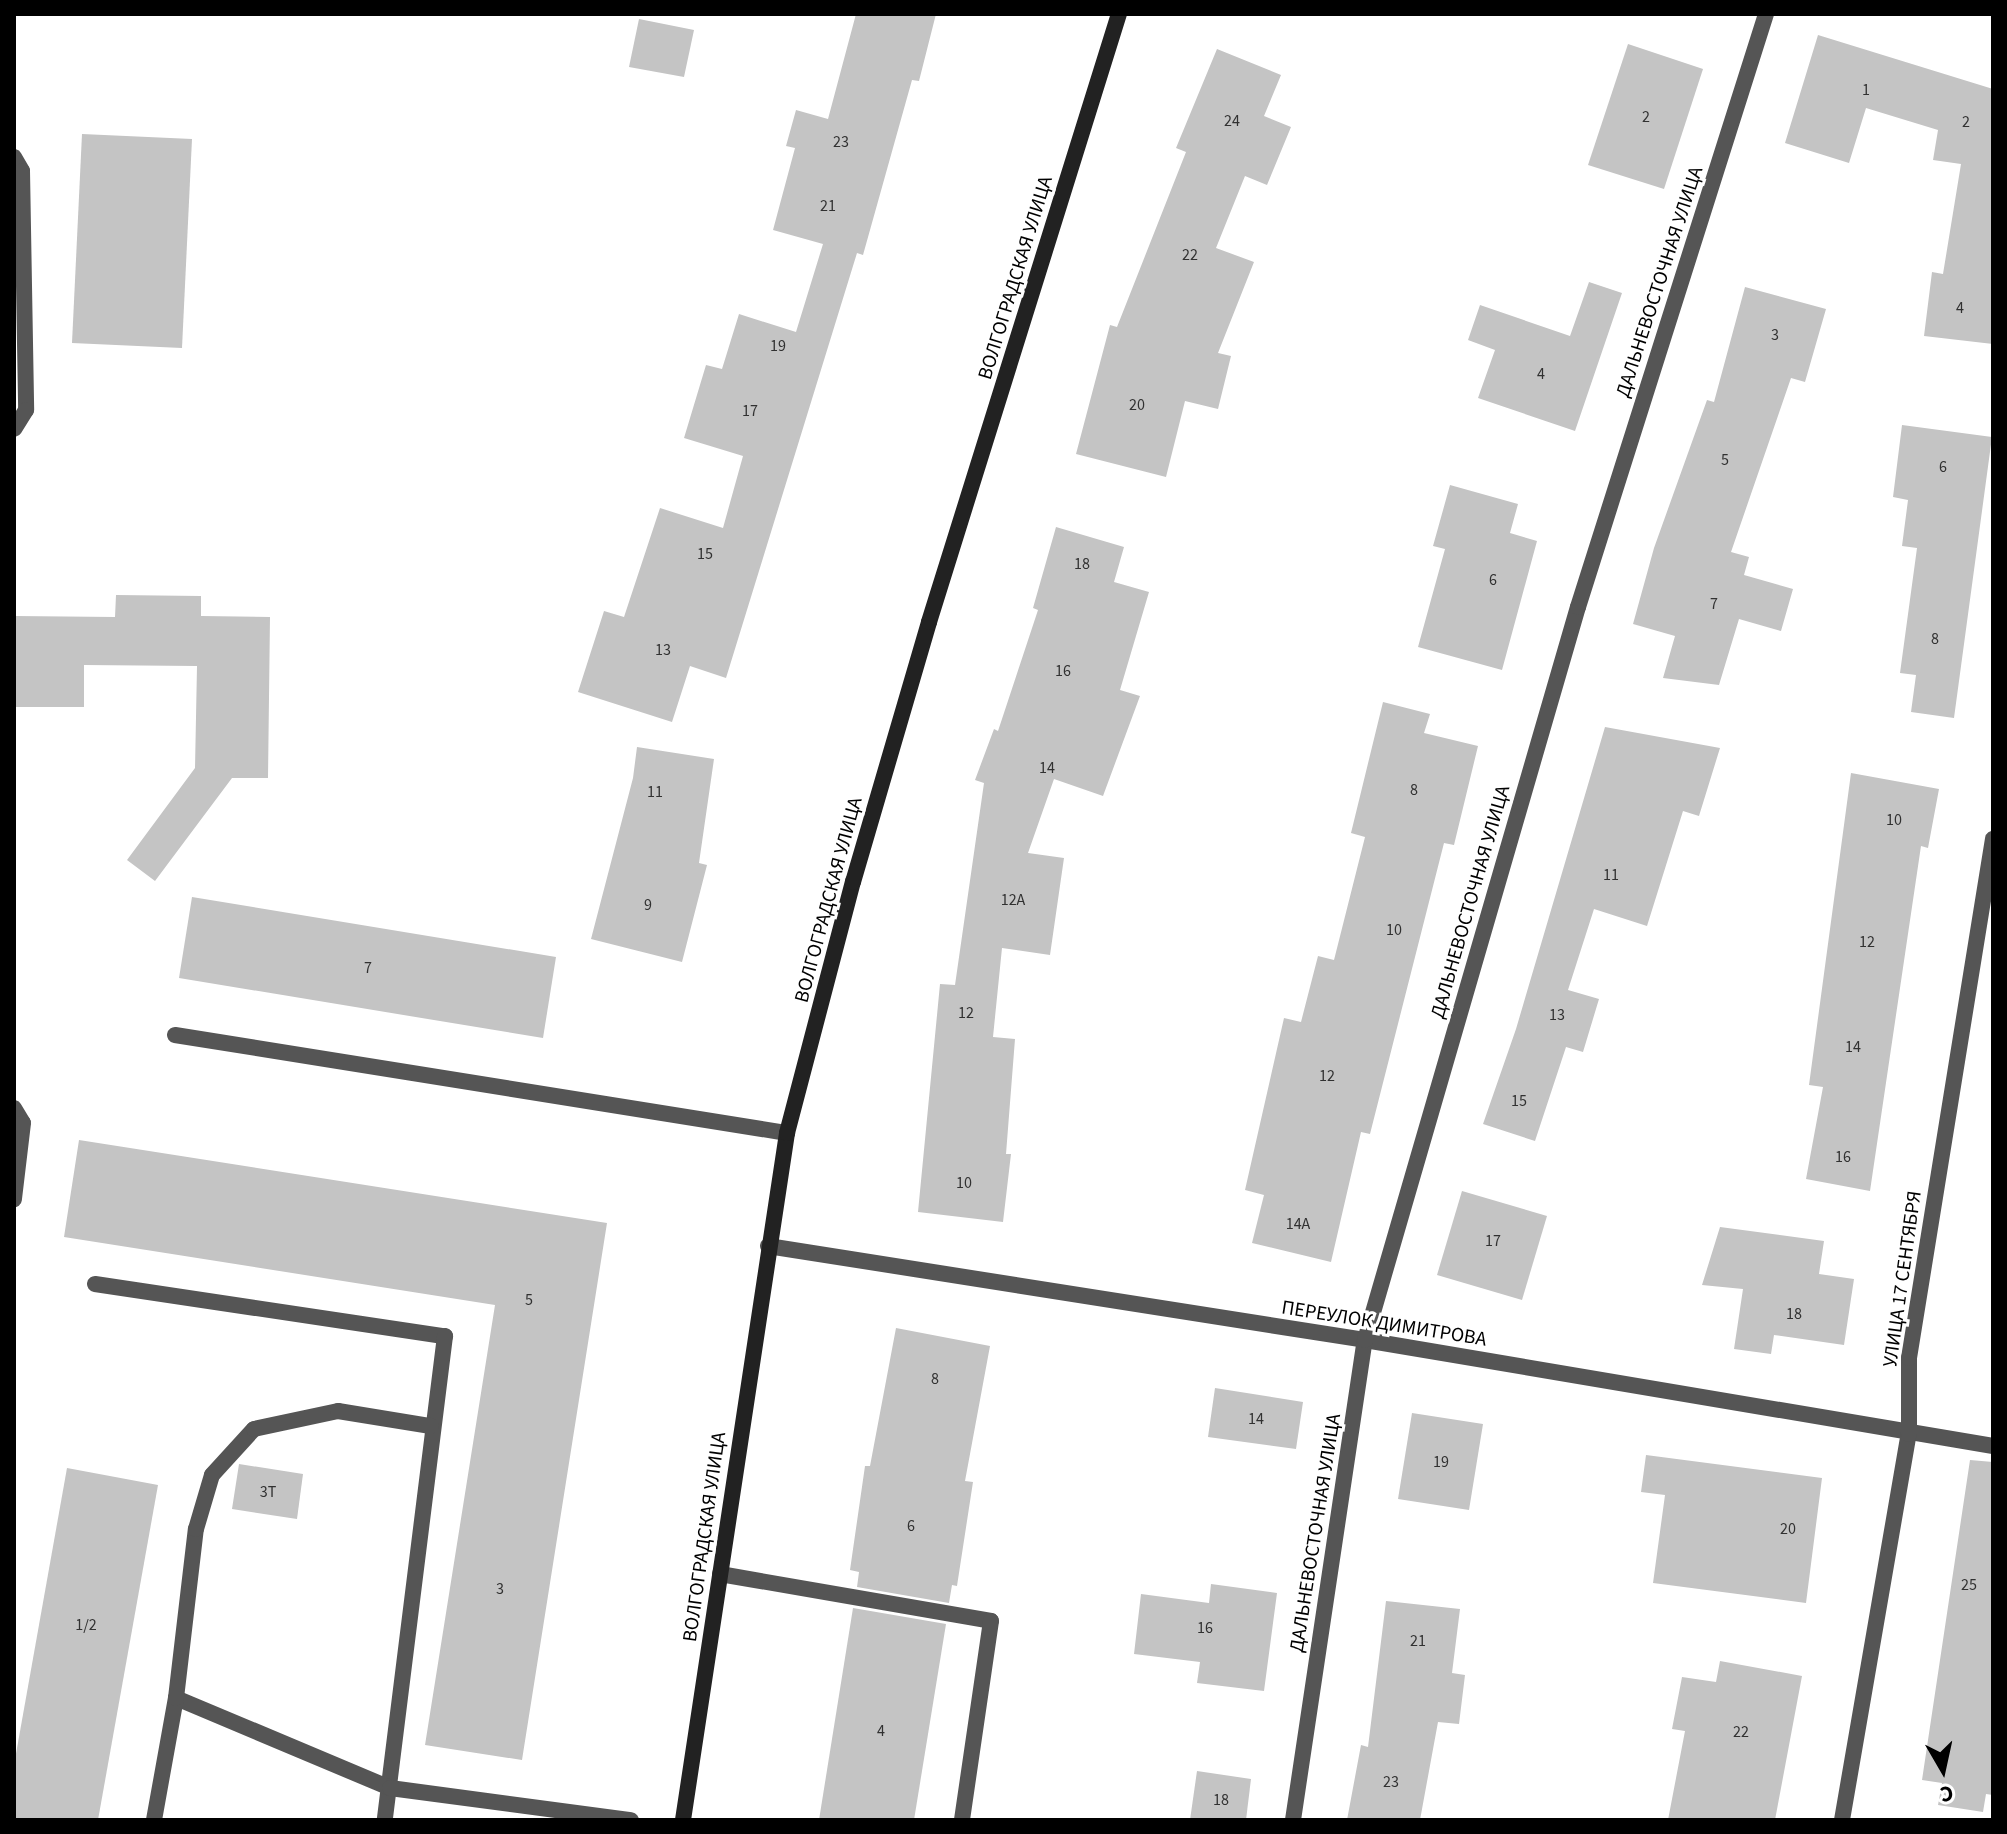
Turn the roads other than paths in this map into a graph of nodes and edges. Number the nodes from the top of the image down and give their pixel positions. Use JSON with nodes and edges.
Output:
{"nodes":[{"id":1,"x":1119,"y":14,"type":"edge"},
{"id":2,"x":1766,"y":14,"type":"edge"},
{"id":3,"x":14,"y":157,"type":"edge"},
{"id":4,"x":14,"y":429,"type":"edge"},
{"id":5,"x":1993,"y":839,"type":"edge"},
{"id":6,"x":175,"y":1035,"type":"dead end"},
{"id":7,"x":14,"y":1108,"type":"edge"},
{"id":8,"x":787,"y":1133,"type":"junction"},
{"id":9,"x":14,"y":1199,"type":"edge"},
{"id":10,"x":768,"y":1246,"type":"junction"},
{"id":11,"x":95,"y":1284,"type":"dead end"},
{"id":12,"x":1365,"y":1340,"type":"junction"},
{"id":13,"x":431,"y":1426,"type":"junction"},
{"id":14,"x":1909,"y":1434,"type":"junction"},
{"id":15,"x":1993,"y":1446,"type":"edge"},
{"id":16,"x":720,"y":1574,"type":"junction"},
{"id":17,"x":176,"y":1698,"type":"junction"},
{"id":18,"x":390,"y":1788,"type":"junction"},
{"id":19,"x":154,"y":1820,"type":"edge"},
{"id":20,"x":385,"y":1820,"type":"edge"},
{"id":21,"x":631,"y":1820,"type":"edge"},
{"id":22,"x":683,"y":1820,"type":"edge"},
{"id":23,"x":962,"y":1820,"type":"edge"},
{"id":24,"x":1293,"y":1820,"type":"edge"},
{"id":25,"x":1842,"y":1820,"type":"edge"}],
"edges":[{"from":1,"to":8,"type":"main road","name":"ВОЛГОГРАДСКАЯ УЛИЦА"},
{"from":2,"to":12,"type":"street","name":"ДАЛЬНЕВОСТОЧНАЯ УЛИЦА"},
{"from":3,"to":4,"type":"street"},
{"from":5,"to":14,"type":"street","name":"УЛИЦА 17 СЕНТЯБРЯ"},
{"from":6,"to":8,"type":"street"},
{"from":7,"to":9,"type":"street"},
{"from":8,"to":10,"type":"main road","name":"ВОЛГОГРАДСКАЯ УЛИЦА"},
{"from":10,"to":12,"type":"street","name":"ПЕРЕУЛОК ДИМИТРОВА"},
{"from":10,"to":16,"type":"main road","name":"ВОЛГОГРАДСКАЯ УЛИЦА"},
{"from":11,"to":13,"type":"street"},
{"from":12,"to":14,"type":"street","name":"ПЕРЕУЛОК ДИМИТРОВА"},
{"from":12,"to":24,"type":"street","name":"ДАЛЬНЕВОСТОЧНАЯ УЛИЦА"},
{"from":13,"to":17,"type":"street"},
{"from":13,"to":18,"type":"street"},
{"from":14,"to":15,"type":"street","name":"ПЕРЕУЛОК ДИМИТРОВА"},
{"from":14,"to":25,"type":"street","name":"УЛИЦА 17 СЕНТЯБРЯ"},
{"from":16,"to":22,"type":"main road","name":"ВОЛГОГРАДСКАЯ УЛИЦА"},
{"from":16,"to":23,"type":"street"},
{"from":17,"to":18,"type":"street"},
{"from":17,"to":19,"type":"street"},
{"from":18,"to":20,"type":"street"},
{"from":18,"to":21,"type":"street"}]}
